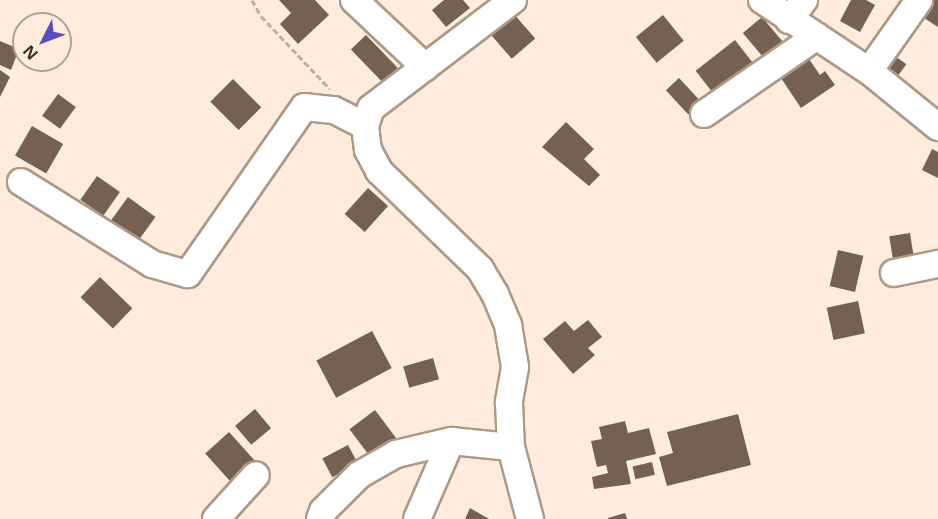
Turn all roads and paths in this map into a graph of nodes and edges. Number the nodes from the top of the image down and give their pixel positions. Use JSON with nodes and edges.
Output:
{"nodes":[{"id":1,"x":252,"y":0,"type":"edge"},
{"id":2,"x":354,"y":0,"type":"edge"},
{"id":3,"x":513,"y":0,"type":"edge"},
{"id":4,"x":762,"y":0,"type":"edge"},
{"id":5,"x":919,"y":0,"type":"edge"},
{"id":6,"x":797,"y":10,"type":"edge"},
{"id":7,"x":817,"y":36,"type":"junction"},
{"id":8,"x":425,"y":67,"type":"junction"},
{"id":9,"x":869,"y":71,"type":"junction"},
{"id":10,"x":704,"y":114,"type":"dead end"},
{"id":11,"x":354,"y":121,"type":"junction"},
{"id":12,"x":938,"y":128,"type":"edge"},
{"id":13,"x":21,"y":182,"type":"dead end"},
{"id":14,"x":938,"y":264,"type":"edge"},
{"id":15,"x":894,"y":273,"type":"dead end"},
{"id":16,"x":451,"y":441,"type":"junction"},
{"id":17,"x":511,"y":447,"type":"junction"},
{"id":18,"x":256,"y":476,"type":"dead end"},
{"id":19,"x":216,"y":519,"type":"edge"},
{"id":20,"x":320,"y":519,"type":"edge"},
{"id":21,"x":417,"y":519,"type":"edge"},
{"id":22,"x":530,"y":519,"type":"edge"}],
"edges":[{"from":1,"to":11,"type":"path"},
{"from":2,"to":8,"type":"street"},
{"from":3,"to":8,"type":"street"},
{"from":4,"to":6,"type":"street"},
{"from":5,"to":9,"type":"street"},
{"from":6,"to":7,"type":"street"},
{"from":7,"to":9,"type":"street"},
{"from":7,"to":10,"type":"street"},
{"from":8,"to":11,"type":"street"},
{"from":9,"to":12,"type":"street"},
{"from":11,"to":13,"type":"street"},
{"from":11,"to":17,"type":"street"},
{"from":14,"to":15,"type":"street"},
{"from":16,"to":17,"type":"street"},
{"from":16,"to":20,"type":"street"},
{"from":16,"to":21,"type":"street"},
{"from":17,"to":22,"type":"street"},
{"from":18,"to":19,"type":"street"}]}
